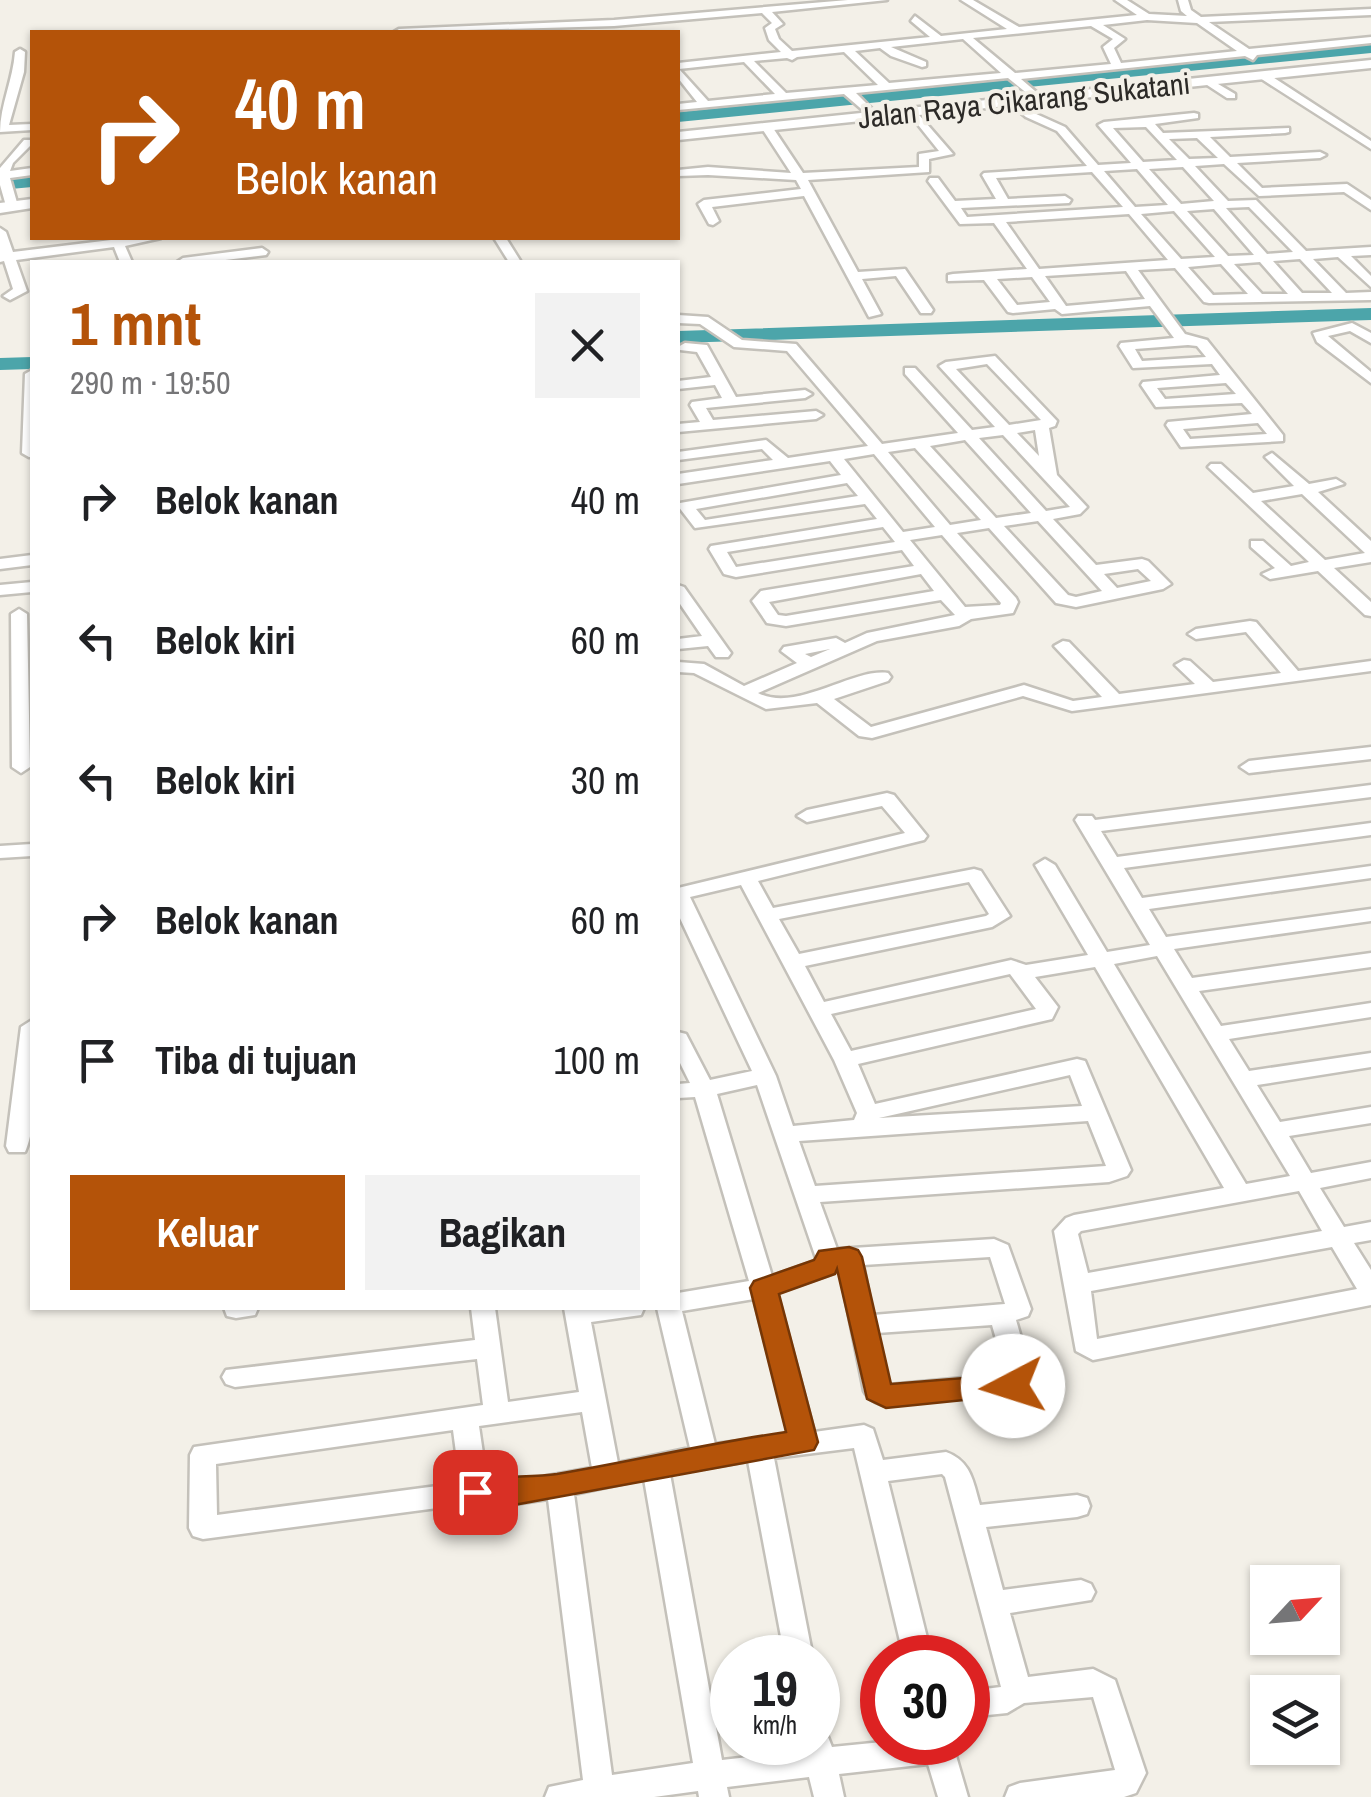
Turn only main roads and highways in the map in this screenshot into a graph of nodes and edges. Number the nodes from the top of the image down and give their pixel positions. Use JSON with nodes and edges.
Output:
{"nodes":[{"id":1,"x":1371,"y":64,"type":"edge"},
{"id":2,"x":680,"y":136,"type":"edge"},
{"id":3,"x":4,"y":189,"type":"edge"},
{"id":4,"x":30,"y":203,"type":"edge"}],
"edges":[{"from":1,"to":2,"type":"main road","name":"Jalan Raya Cikarang Sukatani"},
{"from":3,"to":4,"type":"main road"}]}
